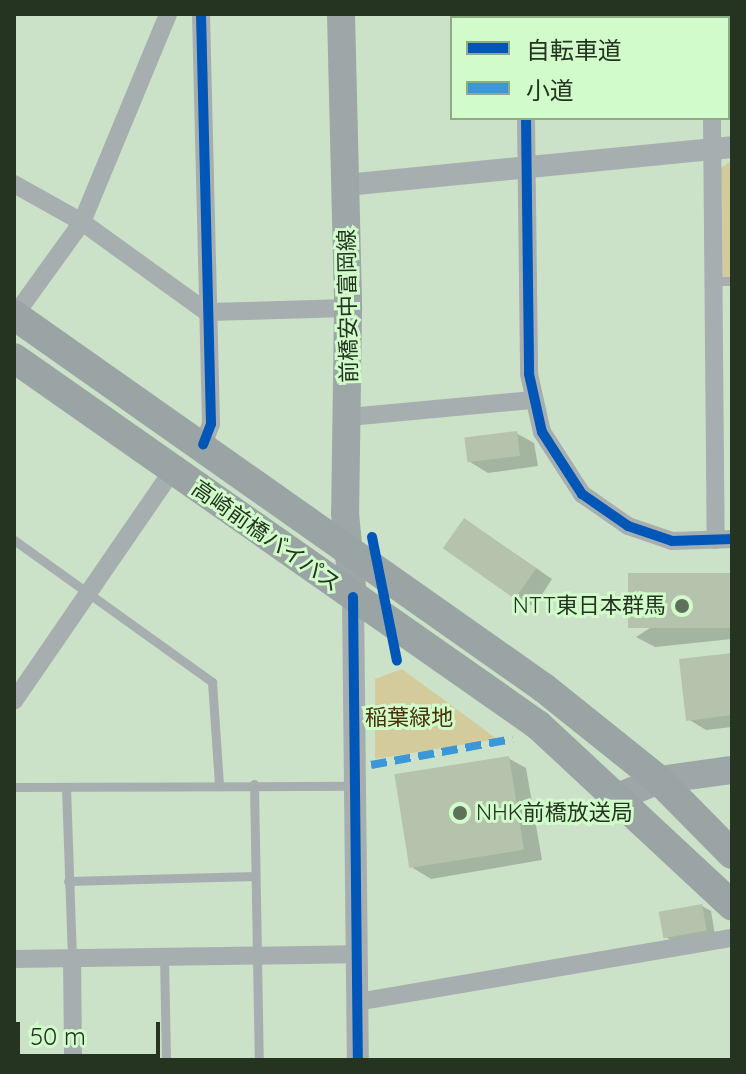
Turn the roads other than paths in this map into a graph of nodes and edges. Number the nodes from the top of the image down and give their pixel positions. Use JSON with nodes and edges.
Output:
{"nodes":[{"id":1,"x":168,"y":14,"type":"edge"},
{"id":2,"x":201,"y":14,"type":"edge"},
{"id":3,"x":341,"y":14,"type":"edge"},
{"id":4,"x":526,"y":120,"type":"edge"},
{"id":5,"x":713,"y":120,"type":"edge"},
{"id":6,"x":722,"y":148,"type":"edge"},
{"id":7,"x":528,"y":167,"type":"junction"},
{"id":8,"x":14,"y":184,"type":"edge"},
{"id":9,"x":346,"y":185,"type":"junction"},
{"id":10,"x":82,"y":222,"type":"junction"},
{"id":11,"x":723,"y":281,"type":"edge"},
{"id":12,"x":348,"y":308,"type":"junction"},
{"id":13,"x":207,"y":312,"type":"junction"},
{"id":14,"x":14,"y":315,"type":"edge"},
{"id":15,"x":14,"y":358,"type":"edge"},
{"id":16,"x":532,"y":400,"type":"junction"},
{"id":17,"x":349,"y":417,"type":"junction"},
{"id":18,"x":203,"y":445,"type":"junction"},
{"id":19,"x":172,"y":471,"type":"junction"},
{"id":20,"x":14,"y":540,"type":"edge"},
{"id":21,"x":724,"y":540,"type":"edge"},
{"id":22,"x":348,"y":548,"type":"junction"},
{"id":23,"x":88,"y":592,"type":"junction"},
{"id":24,"x":353,"y":597,"type":"junction"},
{"id":25,"x":14,"y":701,"type":"edge"},
{"id":26,"x":732,"y":770,"type":"edge"},
{"id":27,"x":659,"y":780,"type":"junction"},
{"id":28,"x":254,"y":784,"type":"junction"},
{"id":29,"x":219,"y":785,"type":"junction"},
{"id":30,"x":353,"y":786,"type":"junction"},
{"id":31,"x":14,"y":787,"type":"edge"},
{"id":32,"x":66,"y":787,"type":"junction"},
{"id":33,"x":620,"y":796,"type":"junction"},
{"id":34,"x":732,"y":854,"type":"edge"},
{"id":35,"x":255,"y":876,"type":"junction"},
{"id":36,"x":68,"y":881,"type":"junction"},
{"id":37,"x":732,"y":905,"type":"edge"},
{"id":38,"x":732,"y":938,"type":"edge"},
{"id":39,"x":257,"y":953,"type":"junction"},
{"id":40,"x":355,"y":954,"type":"junction"},
{"id":41,"x":164,"y":956,"type":"junction"},
{"id":42,"x":72,"y":958,"type":"junction"},
{"id":43,"x":14,"y":959,"type":"edge"},
{"id":44,"x":357,"y":1002,"type":"junction"},
{"id":45,"x":73,"y":1060,"type":"edge"},
{"id":46,"x":166,"y":1060,"type":"edge"},
{"id":47,"x":259,"y":1060,"type":"edge"},
{"id":48,"x":358,"y":1060,"type":"edge"}],
"edges":[{"from":1,"to":10,"type":"street"},
{"from":2,"to":13,"type":"street"},
{"from":3,"to":9,"type":"main road","name":"前橋安中富岡線"},
{"from":4,"to":7,"type":"street"},
{"from":5,"to":6,"type":"street"},
{"from":6,"to":7,"type":"street"},
{"from":6,"to":11,"type":"street"},
{"from":7,"to":9,"type":"street"},
{"from":7,"to":16,"type":"street"},
{"from":8,"to":10,"type":"street"},
{"from":9,"to":12,"type":"main road","name":"前橋安中富岡線"},
{"from":10,"to":13,"type":"street"},
{"from":10,"to":14,"type":"street"},
{"from":11,"to":21,"type":"street"},
{"from":12,"to":13,"type":"street"},
{"from":12,"to":17,"type":"main road","name":"前橋安中富岡線"},
{"from":13,"to":18,"type":"street"},
{"from":14,"to":18,"type":"highway","name":"高崎前橋バイパス"},
{"from":15,"to":19,"type":"highway","name":"高崎前橋バイパス"},
{"from":16,"to":17,"type":"street"},
{"from":16,"to":21,"type":"street"},
{"from":17,"to":22,"type":"main road","name":"前橋安中富岡線"},
{"from":18,"to":22,"type":"highway","name":"高崎前橋バイパス"},
{"from":19,"to":23,"type":"street"},
{"from":19,"to":24,"type":"highway","name":"高崎前橋バイパス"},
{"from":20,"to":23,"type":"lane"},
{"from":22,"to":24,"type":"main road","name":"前橋安中富岡線"},
{"from":22,"to":27,"type":"highway","name":"高崎前橋バイパス"},
{"from":23,"to":25,"type":"street"},
{"from":23,"to":29,"type":"lane"},
{"from":24,"to":30,"type":"street"},
{"from":24,"to":33,"type":"highway","name":"高崎前橋バイパス"},
{"from":26,"to":27,"type":"main road"},
{"from":27,"to":33,"type":"main road"},
{"from":27,"to":34,"type":"highway","name":"高崎前橋バイパス"},
{"from":28,"to":29,"type":"lane"},
{"from":28,"to":30,"type":"lane"},
{"from":28,"to":35,"type":"lane"},
{"from":29,"to":32,"type":"lane"},
{"from":30,"to":40,"type":"street"},
{"from":31,"to":32,"type":"lane"},
{"from":32,"to":36,"type":"lane"},
{"from":33,"to":37,"type":"highway","name":"高崎前橋バイパス"},
{"from":35,"to":36,"type":"lane"},
{"from":35,"to":39,"type":"lane"},
{"from":36,"to":42,"type":"lane"},
{"from":38,"to":44,"type":"street"},
{"from":39,"to":40,"type":"street"},
{"from":39,"to":41,"type":"street"},
{"from":39,"to":47,"type":"lane"},
{"from":40,"to":44,"type":"street"},
{"from":41,"to":42,"type":"street"},
{"from":41,"to":46,"type":"lane"},
{"from":42,"to":43,"type":"street"},
{"from":42,"to":45,"type":"street"},
{"from":44,"to":48,"type":"street"}]}
